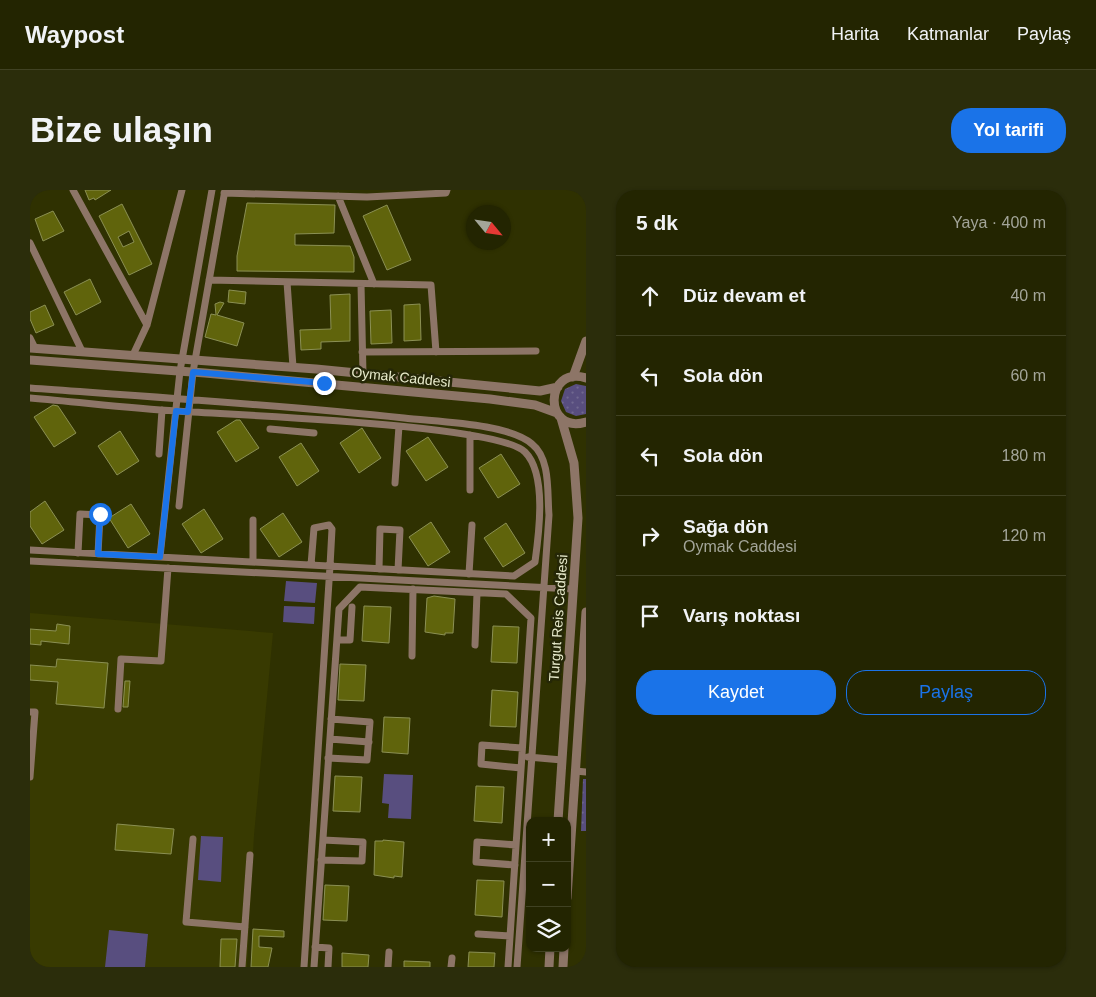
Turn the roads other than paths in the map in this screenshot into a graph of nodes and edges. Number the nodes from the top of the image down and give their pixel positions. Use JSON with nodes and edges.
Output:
{"nodes":[{"id":1,"x":74,"y":190,"type":"edge"},
{"id":2,"x":182,"y":190,"type":"edge"},
{"id":3,"x":212,"y":190,"type":"edge"},
{"id":4,"x":447,"y":190,"type":"edge"},
{"id":5,"x":225,"y":191,"type":"edge"},
{"id":6,"x":367,"y":193,"type":"edge"},
{"id":7,"x":338,"y":196,"type":"junction"},
{"id":8,"x":30,"y":243,"type":"edge"},
{"id":9,"x":209,"y":280,"type":"junction"},
{"id":10,"x":287,"y":282,"type":"junction"},
{"id":11,"x":361,"y":284,"type":"junction"},
{"id":12,"x":374,"y":284,"type":"junction"},
{"id":13,"x":146,"y":325,"type":"junction"},
{"id":14,"x":30,"y":338,"type":"edge"},
{"id":15,"x":586,"y":341,"type":"edge"},
{"id":16,"x":32,"y":348,"type":"edge"},
{"id":17,"x":82,"y":351,"type":"junction"},
{"id":18,"x":362,"y":352,"type":"junction"},
{"id":19,"x":436,"y":352,"type":"junction"},
{"id":20,"x":536,"y":352,"type":"dead end"},
{"id":21,"x":133,"y":355,"type":"junction"},
{"id":22,"x":182,"y":359,"type":"junction"},
{"id":23,"x":30,"y":360,"type":"edge"},
{"id":24,"x":195,"y":360,"type":"junction"},
{"id":25,"x":293,"y":367,"type":"junction"},
{"id":26,"x":180,"y":371,"type":"junction"},
{"id":27,"x":193,"y":372,"type":"junction"},
{"id":28,"x":363,"y":374,"type":"junction"},
{"id":29,"x":573,"y":377,"type":"junction"},
{"id":30,"x":586,"y":378,"type":"edge"},
{"id":31,"x":558,"y":387,"type":"junction"},
{"id":32,"x":30,"y":388,"type":"edge"},
{"id":33,"x":30,"y":398,"type":"edge"},
{"id":34,"x":178,"y":398,"type":"junction"},
{"id":35,"x":190,"y":399,"type":"junction"},
{"id":36,"x":162,"y":410,"type":"junction"},
{"id":37,"x":176,"y":411,"type":"junction"},
{"id":38,"x":188,"y":412,"type":"junction"},
{"id":39,"x":559,"y":416,"type":"junction"},
{"id":40,"x":292,"y":418,"type":"junction"},
{"id":41,"x":586,"y":422,"type":"edge"},
{"id":42,"x":400,"y":426,"type":"junction"},
{"id":43,"x":270,"y":429,"type":"dead end"},
{"id":44,"x":291,"y":431,"type":"junction"},
{"id":45,"x":314,"y":433,"type":"dead end"},
{"id":46,"x":470,"y":435,"type":"junction"},
{"id":47,"x":159,"y":454,"type":"dead end"},
{"id":48,"x":395,"y":483,"type":"dead end"},
{"id":49,"x":169,"y":484,"type":"junction"},
{"id":50,"x":181,"y":485,"type":"junction"},
{"id":51,"x":470,"y":490,"type":"dead end"},
{"id":52,"x":179,"y":506,"type":"dead end"},
{"id":53,"x":253,"y":520,"type":"dead end"},
{"id":54,"x":472,"y":525,"type":"dead end"},
{"id":55,"x":30,"y":550,"type":"edge"},
{"id":56,"x":78,"y":553,"type":"junction"},
{"id":57,"x":98,"y":554,"type":"junction"},
{"id":58,"x":160,"y":557,"type":"junction"},
{"id":59,"x":30,"y":560,"type":"edge"},
{"id":60,"x":253,"y":562,"type":"junction"},
{"id":61,"x":311,"y":565,"type":"junction"},
{"id":62,"x":330,"y":566,"type":"junction"},
{"id":63,"x":168,"y":568,"type":"junction"},
{"id":64,"x":379,"y":569,"type":"junction"},
{"id":65,"x":398,"y":570,"type":"junction"},
{"id":66,"x":469,"y":574,"type":"junction"},
{"id":67,"x":329,"y":576,"type":"junction"},
{"id":68,"x":543,"y":587,"type":"junction"},
{"id":69,"x":413,"y":589,"type":"junction"},
{"id":70,"x":573,"y":589,"type":"junction"},
{"id":71,"x":477,"y":593,"type":"junction"},
{"id":72,"x":352,"y":607,"type":"dead end"},
{"id":73,"x":586,"y":612,"type":"edge"},
{"id":74,"x":336,"y":640,"type":"junction"},
{"id":75,"x":475,"y":645,"type":"dead end"},
{"id":76,"x":412,"y":656,"type":"dead end"},
{"id":77,"x":118,"y":709,"type":"dead end"},
{"id":78,"x":30,"y":712,"type":"edge"},
{"id":79,"x":331,"y":719,"type":"junction"},
{"id":80,"x":32,"y":724,"type":"edge"},
{"id":81,"x":330,"y":739,"type":"junction"},
{"id":82,"x":369,"y":742,"type":"junction"},
{"id":83,"x":522,"y":748,"type":"junction"},
{"id":84,"x":522,"y":756,"type":"junction"},
{"id":85,"x":531,"y":757,"type":"junction"},
{"id":86,"x":328,"y":758,"type":"junction"},
{"id":87,"x":562,"y":760,"type":"junction"},
{"id":88,"x":521,"y":768,"type":"junction"},
{"id":89,"x":575,"y":771,"type":"junction"},
{"id":90,"x":586,"y":772,"type":"edge"},
{"id":91,"x":30,"y":777,"type":"edge"},
{"id":92,"x":558,"y":817,"type":"edge"},
{"id":93,"x":193,"y":839,"type":"dead end"},
{"id":94,"x":323,"y":840,"type":"junction"},
{"id":95,"x":516,"y":845,"type":"junction"},
{"id":96,"x":250,"y":855,"type":"dead end"},
{"id":97,"x":321,"y":860,"type":"junction"},
{"id":98,"x":569,"y":862,"type":"edge"},
{"id":99,"x":515,"y":865,"type":"junction"},
{"id":100,"x":244,"y":926,"type":"junction"},
{"id":101,"x":478,"y":934,"type":"dead end"},
{"id":102,"x":510,"y":936,"type":"junction"},
{"id":103,"x":315,"y":947,"type":"junction"},
{"id":104,"x":389,"y":952,"type":"dead end"},
{"id":105,"x":550,"y":952,"type":"edge"},
{"id":106,"x":564,"y":952,"type":"edge"},
{"id":107,"x":452,"y":958,"type":"dead end"},
{"id":108,"x":242,"y":967,"type":"edge"},
{"id":109,"x":304,"y":967,"type":"edge"},
{"id":110,"x":314,"y":967,"type":"edge"},
{"id":111,"x":328,"y":967,"type":"edge"},
{"id":112,"x":388,"y":967,"type":"edge"},
{"id":113,"x":451,"y":967,"type":"edge"},
{"id":114,"x":508,"y":967,"type":"edge"},
{"id":115,"x":517,"y":967,"type":"edge"},
{"id":116,"x":549,"y":967,"type":"edge"},
{"id":117,"x":563,"y":967,"type":"edge"}],
"edges":[{"from":1,"to":13,"type":"street"},
{"from":2,"to":13,"type":"street"},
{"from":3,"to":22,"type":"street"},
{"from":4,"to":6,"type":"street"},
{"from":5,"to":7,"type":"street"},
{"from":5,"to":9,"type":"street"},
{"from":6,"to":7,"type":"street"},
{"from":7,"to":12,"type":"street"},
{"from":8,"to":17,"type":"street"},
{"from":9,"to":10,"type":"street"},
{"from":9,"to":24,"type":"street"},
{"from":10,"to":11,"type":"street"},
{"from":10,"to":25,"type":"street"},
{"from":11,"to":12,"type":"street"},
{"from":11,"to":18,"type":"street"},
{"from":12,"to":19,"type":"street"},
{"from":13,"to":21,"type":"street"},
{"from":14,"to":16,"type":"street"},
{"from":15,"to":29,"type":"street"},
{"from":16,"to":17,"type":"street","name":"Oymak Caddesi"},
{"from":17,"to":21,"type":"street","name":"Oymak Caddesi"},
{"from":18,"to":19,"type":"street"},
{"from":18,"to":28,"type":"street"},
{"from":19,"to":20,"type":"street"},
{"from":21,"to":22,"type":"street","name":"Oymak Caddesi"},
{"from":22,"to":24,"type":"street","name":"Oymak Caddesi"},
{"from":22,"to":26,"type":"street"},
{"from":23,"to":26,"type":"street","name":"Oymak Caddesi"},
{"from":24,"to":25,"type":"street","name":"Oymak Caddesi"},
{"from":24,"to":27,"type":"street"},
{"from":25,"to":28,"type":"street","name":"Oymak Caddesi"},
{"from":26,"to":27,"type":"street","name":"Oymak Caddesi"},
{"from":26,"to":34,"type":"street"},
{"from":27,"to":35,"type":"street"},
{"from":27,"to":39,"type":"street","name":"Oymak Caddesi"},
{"from":28,"to":31,"type":"street","name":"Oymak Caddesi"},
{"from":29,"to":30,"type":"street"},
{"from":29,"to":31,"type":"street"},
{"from":31,"to":39,"type":"street","name":"Turgut Reis Caddesi"},
{"from":32,"to":34,"type":"street"},
{"from":33,"to":36,"type":"street"},
{"from":34,"to":35,"type":"street"},
{"from":34,"to":37,"type":"street"},
{"from":35,"to":38,"type":"street"},
{"from":35,"to":68,"type":"street"},
{"from":36,"to":37,"type":"street"},
{"from":36,"to":47,"type":"street"},
{"from":37,"to":38,"type":"street"},
{"from":37,"to":49,"type":"street"},
{"from":38,"to":40,"type":"street"},
{"from":38,"to":50,"type":"street"},
{"from":39,"to":41,"type":"street","name":"Oymak Caddesi"},
{"from":39,"to":70,"type":"street","name":"Turgut Reis Caddesi"},
{"from":40,"to":42,"type":"street"},
{"from":40,"to":44,"type":"street"},
{"from":42,"to":46,"type":"street"},
{"from":42,"to":48,"type":"street"},
{"from":43,"to":44,"type":"street"},
{"from":44,"to":45,"type":"street"},
{"from":46,"to":51,"type":"street"},
{"from":46,"to":66,"type":"street"},
{"from":49,"to":50,"type":"street"},
{"from":49,"to":58,"type":"street"},
{"from":50,"to":52,"type":"street"},
{"from":53,"to":60,"type":"street"},
{"from":54,"to":66,"type":"street"},
{"from":55,"to":56,"type":"street"},
{"from":56,"to":57,"type":"street"},
{"from":56,"to":57,"type":"street"},
{"from":57,"to":58,"type":"street"},
{"from":58,"to":60,"type":"street"},
{"from":59,"to":63,"type":"street"},
{"from":60,"to":61,"type":"street"},
{"from":61,"to":62,"type":"street"},
{"from":61,"to":62,"type":"street"},
{"from":62,"to":64,"type":"street"},
{"from":62,"to":67,"type":"street"},
{"from":63,"to":67,"type":"street"},
{"from":63,"to":77,"type":"street"},
{"from":64,"to":65,"type":"street"},
{"from":64,"to":65,"type":"street"},
{"from":65,"to":66,"type":"street"},
{"from":67,"to":68,"type":"street"},
{"from":67,"to":109,"type":"street"},
{"from":68,"to":70,"type":"street"},
{"from":68,"to":85,"type":"street"},
{"from":69,"to":71,"type":"street"},
{"from":69,"to":74,"type":"street"},
{"from":69,"to":76,"type":"street"},
{"from":70,"to":87,"type":"street","name":"Turgut Reis Caddesi"},
{"from":71,"to":75,"type":"street"},
{"from":71,"to":83,"type":"street"},
{"from":72,"to":74,"type":"street"},
{"from":73,"to":89,"type":"street","name":"Turgut Reis Caddesi"},
{"from":74,"to":79,"type":"street"},
{"from":78,"to":80,"type":"street"},
{"from":79,"to":81,"type":"street"},
{"from":79,"to":82,"type":"street"},
{"from":80,"to":91,"type":"street"},
{"from":81,"to":82,"type":"street"},
{"from":81,"to":86,"type":"street"},
{"from":82,"to":86,"type":"street"},
{"from":83,"to":84,"type":"street"},
{"from":83,"to":88,"type":"street"},
{"from":84,"to":85,"type":"street"},
{"from":84,"to":88,"type":"street"},
{"from":85,"to":87,"type":"street"},
{"from":85,"to":115,"type":"street"},
{"from":86,"to":94,"type":"street"},
{"from":87,"to":92,"type":"street","name":"Turgut Reis Caddesi"},
{"from":88,"to":95,"type":"street"},
{"from":89,"to":90,"type":"street"},
{"from":89,"to":98,"type":"street","name":"Turgut Reis Caddesi"},
{"from":93,"to":100,"type":"street"},
{"from":94,"to":97,"type":"street"},
{"from":94,"to":97,"type":"street"},
{"from":95,"to":99,"type":"street"},
{"from":95,"to":99,"type":"street"},
{"from":96,"to":100,"type":"street"},
{"from":97,"to":103,"type":"street"},
{"from":99,"to":102,"type":"street"},
{"from":100,"to":108,"type":"street"},
{"from":101,"to":102,"type":"street"},
{"from":102,"to":114,"type":"street"},
{"from":103,"to":110,"type":"street"},
{"from":103,"to":111,"type":"street"},
{"from":104,"to":112,"type":"street"},
{"from":105,"to":116,"type":"street"},
{"from":106,"to":117,"type":"street"},
{"from":107,"to":113,"type":"street"}]}
